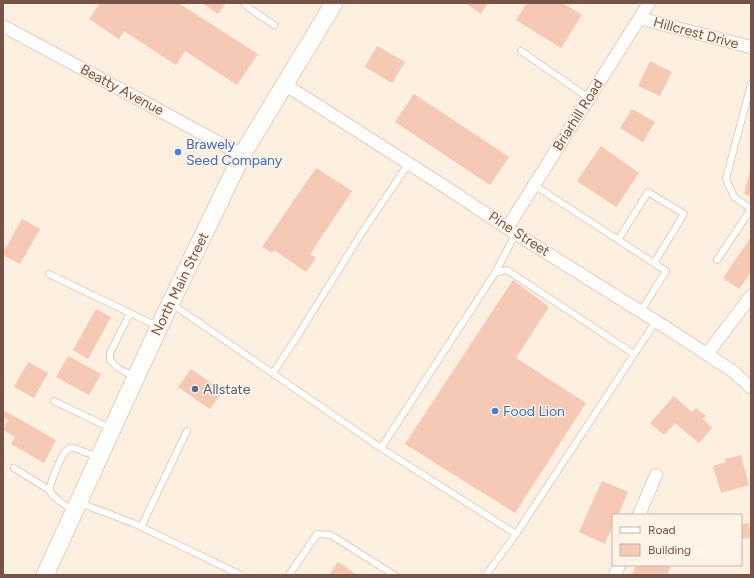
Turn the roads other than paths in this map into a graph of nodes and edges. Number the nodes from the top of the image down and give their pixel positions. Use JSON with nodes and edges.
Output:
{"nodes":[{"id":1,"x":244,"y":3,"type":"edge"},
{"id":2,"x":334,"y":3,"type":"edge"},
{"id":3,"x":649,"y":3,"type":"edge"},
{"id":4,"x":640,"y":18,"type":"junction"},
{"id":5,"x":274,"y":25,"type":"dead end"},
{"id":6,"x":3,"y":26,"type":"edge"},
{"id":7,"x":751,"y":47,"type":"edge"},
{"id":8,"x":521,"y":51,"type":"dead end"},
{"id":9,"x":284,"y":84,"type":"junction"},
{"id":10,"x":751,"y":84,"type":"edge"},
{"id":11,"x":589,"y":98,"type":"junction"},
{"id":12,"x":242,"y":155,"type":"junction"},
{"id":13,"x":409,"y":163,"type":"junction"},
{"id":14,"x":534,"y":185,"type":"junction"},
{"id":15,"x":751,"y":209,"type":"edge"},
{"id":16,"x":512,"y":230,"type":"junction"},
{"id":17,"x":618,"y":240,"type":"junction"},
{"id":18,"x":717,"y":260,"type":"dead end"},
{"id":19,"x":654,"y":263,"type":"junction"},
{"id":20,"x":496,"y":272,"type":"junction"},
{"id":21,"x":49,"y":274,"type":"dead end"},
{"id":22,"x":751,"y":296,"type":"edge"},
{"id":23,"x":170,"y":303,"type":"junction"},
{"id":24,"x":640,"y":311,"type":"junction"},
{"id":25,"x":130,"y":313,"type":"junction"},
{"id":26,"x":656,"y":321,"type":"junction"},
{"id":27,"x":159,"y":327,"type":"junction"},
{"id":28,"x":634,"y":354,"type":"junction"},
{"id":29,"x":707,"y":354,"type":"junction"},
{"id":30,"x":273,"y":373,"type":"junction"},
{"id":31,"x":135,"y":378,"type":"junction"},
{"id":32,"x":751,"y":388,"type":"edge"},
{"id":33,"x":54,"y":401,"type":"dead end"},
{"id":34,"x":112,"y":429,"type":"junction"},
{"id":35,"x":187,"y":431,"type":"dead end"},
{"id":36,"x":381,"y":448,"type":"junction"},
{"id":37,"x":99,"y":457,"type":"junction"},
{"id":38,"x":14,"y":468,"type":"dead end"},
{"id":39,"x":656,"y":476,"type":"dead end"},
{"id":40,"x":49,"y":490,"type":"junction"},
{"id":41,"x":76,"y":507,"type":"junction"},
{"id":42,"x":639,"y":514,"type":"edge"},
{"id":43,"x":141,"y":527,"type":"junction"},
{"id":44,"x":516,"y":534,"type":"junction"},
{"id":45,"x":45,"y":575,"type":"edge"},
{"id":46,"x":241,"y":575,"type":"edge"},
{"id":47,"x":289,"y":575,"type":"edge"},
{"id":48,"x":394,"y":575,"type":"edge"},
{"id":49,"x":486,"y":575,"type":"edge"}],
"edges":[{"from":1,"to":5,"type":"lane"},
{"from":2,"to":9,"type":"main road","name":"North Main Street"},
{"from":3,"to":4,"type":"street","name":"Briarhill Road"},
{"from":4,"to":7,"type":"street","name":"Hillcrest Drive"},
{"from":4,"to":11,"type":"street","name":"Briarhill Road"},
{"from":6,"to":12,"type":"street","name":"Beatty Avenue"},
{"from":8,"to":11,"type":"lane"},
{"from":9,"to":12,"type":"main road","name":"North Main Street"},
{"from":9,"to":13,"type":"street","name":"Pine Street"},
{"from":10,"to":15,"type":"lane"},
{"from":11,"to":14,"type":"street","name":"Briarhill Road"},
{"from":12,"to":23,"type":"main road","name":"North Main Street"},
{"from":13,"to":16,"type":"street","name":"Pine Street"},
{"from":13,"to":30,"type":"lane"},
{"from":14,"to":16,"type":"street","name":"Briarhill Road"},
{"from":14,"to":17,"type":"lane"},
{"from":15,"to":18,"type":"lane"},
{"from":16,"to":20,"type":"lane"},
{"from":16,"to":24,"type":"street","name":"Pine Street"},
{"from":17,"to":19,"type":"lane"},
{"from":17,"to":19,"type":"lane"},
{"from":19,"to":24,"type":"lane"},
{"from":20,"to":28,"type":"lane"},
{"from":20,"to":36,"type":"lane"},
{"from":21,"to":25,"type":"lane"},
{"from":22,"to":29,"type":"street"},
{"from":23,"to":27,"type":"main road","name":"North Main Street"},
{"from":23,"to":30,"type":"lane"},
{"from":24,"to":26,"type":"street","name":"Pine Street"},
{"from":25,"to":27,"type":"lane"},
{"from":25,"to":31,"type":"lane"},
{"from":26,"to":28,"type":"lane"},
{"from":26,"to":29,"type":"street","name":"Pine Street"},
{"from":27,"to":31,"type":"main road","name":"North Main Street"},
{"from":28,"to":44,"type":"lane"},
{"from":29,"to":32,"type":"street","name":"Pine Street"},
{"from":30,"to":36,"type":"lane"},
{"from":31,"to":34,"type":"main road","name":"North Main Street"},
{"from":33,"to":34,"type":"lane"},
{"from":34,"to":37,"type":"main road","name":"North Main Street"},
{"from":35,"to":43,"type":"lane"},
{"from":36,"to":44,"type":"lane"},
{"from":37,"to":40,"type":"lane"},
{"from":37,"to":41,"type":"main road","name":"North Main Street"},
{"from":38,"to":40,"type":"lane"},
{"from":39,"to":42,"type":"street"},
{"from":40,"to":41,"type":"lane"},
{"from":41,"to":43,"type":"lane"},
{"from":41,"to":45,"type":"main road","name":"North Main Street"},
{"from":43,"to":46,"type":"lane"},
{"from":44,"to":49,"type":"lane"},
{"from":47,"to":48,"type":"lane"}]}
